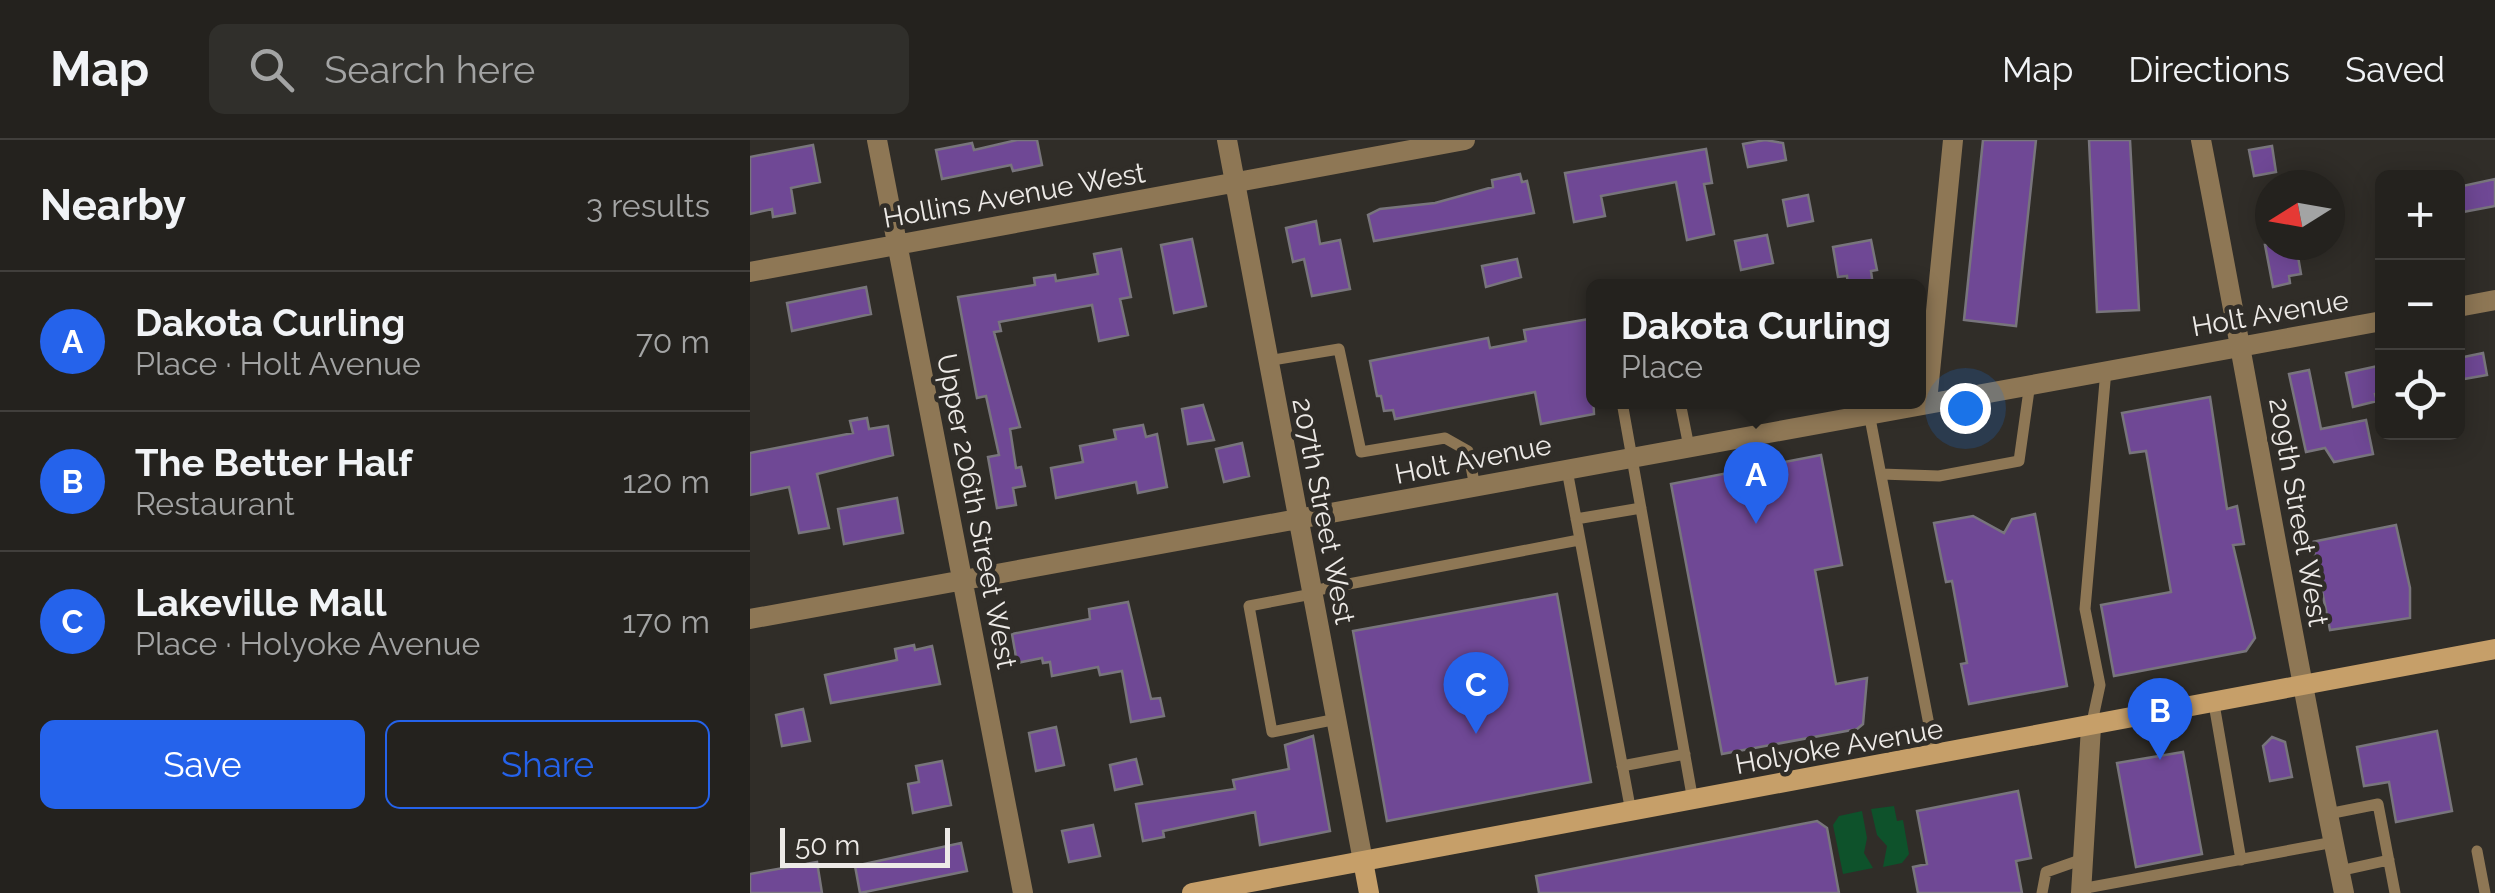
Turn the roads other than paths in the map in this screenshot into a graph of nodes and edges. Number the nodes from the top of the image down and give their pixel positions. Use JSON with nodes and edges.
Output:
{"nodes":[{"id":1,"x":878,"y":140,"type":"edge"},
{"id":2,"x":1227,"y":140,"type":"edge"},
{"id":3,"x":1466,"y":140,"type":"edge"},
{"id":4,"x":1953,"y":140,"type":"edge"},
{"id":5,"x":2200,"y":140,"type":"edge"},
{"id":6,"x":1234,"y":182,"type":"junction"},
{"id":7,"x":897,"y":244,"type":"junction"},
{"id":8,"x":750,"y":272,"type":"edge"},
{"id":9,"x":2495,"y":300,"type":"edge"},
{"id":10,"x":2465,"y":306,"type":"edge"},
{"id":11,"x":2375,"y":321,"type":"edge"},
{"id":12,"x":2241,"y":346,"type":"junction"},
{"id":13,"x":1267,"y":361,"type":"junction"},
{"id":14,"x":2106,"y":370,"type":"junction"},
{"id":15,"x":2030,"y":383,"type":"junction"},
{"id":16,"x":1927,"y":402,"type":"joint"},
{"id":17,"x":1623,"y":409,"type":"edge"},
{"id":18,"x":1681,"y":409,"type":"edge"},
{"id":19,"x":1890,"y":409,"type":"edge"},
{"id":20,"x":1869,"y":413,"type":"junction"},
{"id":21,"x":1688,"y":447,"type":"junction"},
{"id":22,"x":1632,"y":458,"type":"junction"},
{"id":23,"x":1567,"y":470,"type":"junction"},
{"id":24,"x":1881,"y":474,"type":"junction"},
{"id":25,"x":1475,"y":486,"type":"junction"},
{"id":26,"x":1641,"y":508,"type":"junction"},
{"id":27,"x":1299,"y":519,"type":"junction"},
{"id":28,"x":1576,"y":520,"type":"junction"},
{"id":29,"x":1580,"y":540,"type":"junction"},
{"id":30,"x":963,"y":580,"type":"junction"},
{"id":31,"x":1312,"y":592,"type":"junction"},
{"id":32,"x":750,"y":619,"type":"edge"},
{"id":33,"x":2495,"y":650,"type":"edge"},
{"id":34,"x":2303,"y":688,"type":"junction"},
{"id":35,"x":2214,"y":704,"type":"junction"},
{"id":36,"x":1337,"y":719,"type":"junction"},
{"id":37,"x":2090,"y":728,"type":"junction"},
{"id":38,"x":1685,"y":754,"type":"junction"},
{"id":39,"x":1935,"y":756,"type":"junction"},
{"id":40,"x":1622,"y":766,"type":"junction"},
{"id":41,"x":1693,"y":801,"type":"junction"},
{"id":42,"x":1631,"y":812,"type":"junction"},
{"id":43,"x":2328,"y":814,"type":"junction"},
{"id":44,"x":2334,"y":842,"type":"junction"},
{"id":45,"x":2477,"y":851,"type":"dead end"},
{"id":46,"x":2083,"y":859,"type":"junction"},
{"id":47,"x":2241,"y":860,"type":"junction"},
{"id":48,"x":2389,"y":860,"type":"junction"},
{"id":49,"x":1363,"y":862,"type":"junction"},
{"id":50,"x":2339,"y":870,"type":"junction"},
{"id":51,"x":2081,"y":891,"type":"edge"},
{"id":52,"x":1022,"y":893,"type":"edge"},
{"id":53,"x":1192,"y":893,"type":"edge"},
{"id":54,"x":1369,"y":893,"type":"edge"},
{"id":55,"x":2042,"y":893,"type":"edge"},
{"id":56,"x":2344,"y":893,"type":"edge"},
{"id":57,"x":2395,"y":893,"type":"edge"},
{"id":58,"x":2486,"y":893,"type":"edge"}],
"edges":[{"from":1,"to":7,"type":"street","name":"Upper 206th Street West"},
{"from":2,"to":6,"type":"street","name":"207th Street West"},
{"from":3,"to":6,"type":"street","name":"Hollins Avenue West"},
{"from":4,"to":16,"type":"street"},
{"from":5,"to":12,"type":"street","name":"209th Street West"},
{"from":6,"to":7,"type":"street","name":"Hollins Avenue West"},
{"from":6,"to":13,"type":"street","name":"207th Street West"},
{"from":7,"to":8,"type":"street","name":"Hollins Avenue West"},
{"from":7,"to":30,"type":"street","name":"Upper 206th Street West"},
{"from":9,"to":10,"type":"street"},
{"from":11,"to":12,"type":"street","name":"Holt Avenue"},
{"from":12,"to":14,"type":"street","name":"Holt Avenue"},
{"from":12,"to":34,"type":"street","name":"209th Street West"},
{"from":13,"to":25,"type":"lane"},
{"from":13,"to":27,"type":"street","name":"207th Street West"},
{"from":14,"to":15,"type":"street","name":"Holt Avenue"},
{"from":14,"to":37,"type":"lane"},
{"from":15,"to":16,"type":"street","name":"Holt Avenue"},
{"from":15,"to":24,"type":"lane"},
{"from":17,"to":22,"type":"lane"},
{"from":18,"to":21,"type":"lane"},
{"from":19,"to":20,"type":"street","name":"Holt Avenue"},
{"from":20,"to":21,"type":"street","name":"Holt Avenue"},
{"from":20,"to":24,"type":"lane"},
{"from":21,"to":22,"type":"street","name":"Holt Avenue"},
{"from":22,"to":23,"type":"street","name":"Holt Avenue"},
{"from":22,"to":26,"type":"lane"},
{"from":23,"to":25,"type":"street","name":"Holt Avenue"},
{"from":23,"to":28,"type":"lane"},
{"from":24,"to":39,"type":"lane"},
{"from":25,"to":27,"type":"street","name":"Holt Avenue"},
{"from":26,"to":28,"type":"lane"},
{"from":26,"to":38,"type":"lane"},
{"from":27,"to":30,"type":"street","name":"Holt Avenue"},
{"from":27,"to":31,"type":"street","name":"207th Street West"},
{"from":28,"to":29,"type":"lane"},
{"from":29,"to":31,"type":"lane"},
{"from":29,"to":40,"type":"lane"},
{"from":30,"to":32,"type":"street","name":"Holt Avenue"},
{"from":30,"to":52,"type":"street","name":"Upper 206th Street West"},
{"from":31,"to":36,"type":"street","name":"207th Street West"},
{"from":31,"to":36,"type":"lane"},
{"from":33,"to":34,"type":"street","name":"Holyoke Avenue"},
{"from":34,"to":35,"type":"street","name":"Holyoke Avenue"},
{"from":34,"to":43,"type":"street","name":"209th Street West"},
{"from":35,"to":37,"type":"street","name":"Holyoke Avenue"},
{"from":35,"to":47,"type":"lane"},
{"from":36,"to":49,"type":"street","name":"207th Street West"},
{"from":37,"to":39,"type":"street","name":"Holyoke Avenue"},
{"from":37,"to":46,"type":"street"},
{"from":38,"to":40,"type":"lane"},
{"from":38,"to":41,"type":"lane"},
{"from":39,"to":41,"type":"street","name":"Holyoke Avenue"},
{"from":40,"to":42,"type":"lane"},
{"from":41,"to":42,"type":"street","name":"Holyoke Avenue"},
{"from":42,"to":49,"type":"street","name":"Holyoke Avenue"},
{"from":43,"to":44,"type":"street","name":"209th Street West"},
{"from":43,"to":48,"type":"lane"},
{"from":44,"to":47,"type":"lane"},
{"from":44,"to":50,"type":"street","name":"209th Street West"},
{"from":45,"to":58,"type":"lane"},
{"from":46,"to":51,"type":"street"},
{"from":46,"to":55,"type":"lane"},
{"from":47,"to":51,"type":"lane"},
{"from":48,"to":50,"type":"lane"},
{"from":48,"to":57,"type":"lane"},
{"from":49,"to":53,"type":"street","name":"Holyoke Avenue"},
{"from":49,"to":54,"type":"street","name":"207th Street West"},
{"from":50,"to":56,"type":"street","name":"209th Street West"}]}
